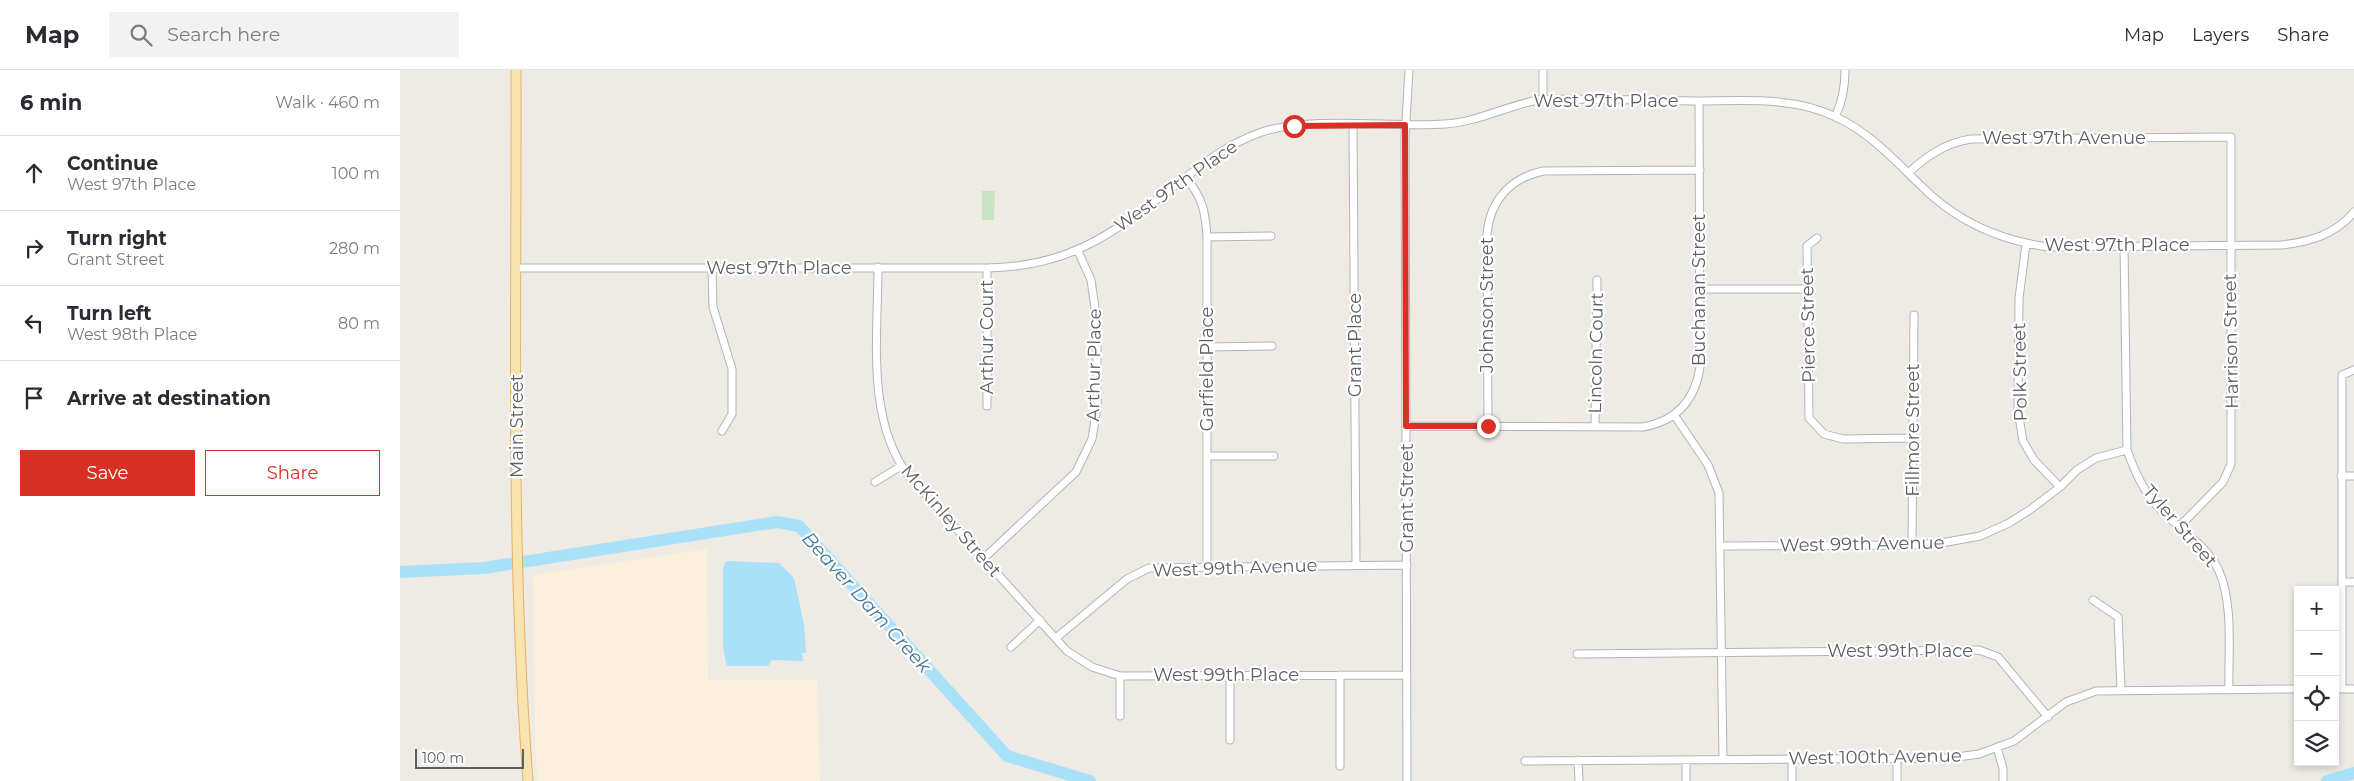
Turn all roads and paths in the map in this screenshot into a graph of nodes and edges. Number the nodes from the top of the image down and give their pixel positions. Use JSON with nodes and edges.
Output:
{"nodes":[{"id":1,"x":516,"y":70,"type":"edge"},
{"id":2,"x":1409,"y":70,"type":"edge"},
{"id":3,"x":1543,"y":70,"type":"edge"},
{"id":4,"x":1845,"y":70,"type":"edge"},
{"id":5,"x":1544,"y":99,"type":"junction"},
{"id":6,"x":1699,"y":101,"type":"junction"},
{"id":7,"x":1835,"y":117,"type":"junction"},
{"id":8,"x":1353,"y":125,"type":"junction"},
{"id":9,"x":1405,"y":125,"type":"junction"},
{"id":10,"x":2231,"y":137,"type":"joint"},
{"id":11,"x":1700,"y":170,"type":"junction"},
{"id":12,"x":1908,"y":173,"type":"junction"},
{"id":13,"x":1186,"y":177,"type":"junction"},
{"id":14,"x":2354,"y":212,"type":"edge"},
{"id":15,"x":1272,"y":236,"type":"dead end"},
{"id":16,"x":1207,"y":238,"type":"junction"},
{"id":17,"x":1817,"y":238,"type":"dead end"},
{"id":18,"x":2026,"y":244,"type":"junction"},
{"id":19,"x":2230,"y":244,"type":"junction"},
{"id":20,"x":2124,"y":245,"type":"junction"},
{"id":21,"x":1078,"y":251,"type":"junction"},
{"id":22,"x":516,"y":268,"type":"junction"},
{"id":23,"x":712,"y":268,"type":"junction"},
{"id":24,"x":878,"y":268,"type":"junction"},
{"id":25,"x":987,"y":268,"type":"junction"},
{"id":26,"x":1597,"y":280,"type":"dead end"},
{"id":27,"x":1700,"y":289,"type":"junction"},
{"id":28,"x":1808,"y":289,"type":"junction"},
{"id":29,"x":1914,"y":315,"type":"dead end"},
{"id":30,"x":1272,"y":346,"type":"dead end"},
{"id":31,"x":1207,"y":347,"type":"junction"},
{"id":32,"x":2354,"y":370,"type":"edge"},
{"id":33,"x":987,"y":406,"type":"dead end"},
{"id":34,"x":1675,"y":416,"type":"junction"},
{"id":35,"x":1406,"y":426,"type":"junction"},
{"id":36,"x":1488,"y":426,"type":"junction"},
{"id":37,"x":1595,"y":427,"type":"junction"},
{"id":38,"x":722,"y":431,"type":"dead end"},
{"id":39,"x":1912,"y":438,"type":"junction"},
{"id":40,"x":2126,"y":450,"type":"junction"},
{"id":41,"x":1207,"y":456,"type":"junction"},
{"id":42,"x":1274,"y":456,"type":"dead end"},
{"id":43,"x":901,"y":466,"type":"junction"},
{"id":44,"x":2341,"y":476,"type":"junction"},
{"id":45,"x":2354,"y":476,"type":"edge"},
{"id":46,"x":875,"y":482,"type":"dead end"},
{"id":47,"x":2060,"y":487,"type":"junction"},
{"id":48,"x":2179,"y":526,"type":"junction"},
{"id":49,"x":1912,"y":545,"type":"junction"},
{"id":50,"x":1721,"y":546,"type":"junction"},
{"id":51,"x":983,"y":559,"type":"junction"},
{"id":52,"x":1356,"y":565,"type":"junction"},
{"id":53,"x":1407,"y":565,"type":"junction"},
{"id":54,"x":1207,"y":566,"type":"junction"},
{"id":55,"x":2342,"y":582,"type":"junction"},
{"id":56,"x":2354,"y":582,"type":"edge"},
{"id":57,"x":2093,"y":600,"type":"dead end"},
{"id":58,"x":1040,"y":620,"type":"junction"},
{"id":59,"x":1056,"y":638,"type":"junction"},
{"id":60,"x":1011,"y":648,"type":"dead end"},
{"id":61,"x":1722,"y":652,"type":"junction"},
{"id":62,"x":1577,"y":654,"type":"dead end"},
{"id":63,"x":1230,"y":675,"type":"junction"},
{"id":64,"x":1340,"y":675,"type":"junction"},
{"id":65,"x":1408,"y":675,"type":"junction"},
{"id":66,"x":1120,"y":676,"type":"junction"},
{"id":67,"x":2338,"y":676,"type":"edge"},
{"id":68,"x":2354,"y":688,"type":"edge"},
{"id":69,"x":2294,"y":689,"type":"edge"},
{"id":70,"x":2339,"y":689,"type":"edge"},
{"id":71,"x":2121,"y":690,"type":"junction"},
{"id":72,"x":2229,"y":690,"type":"junction"},
{"id":73,"x":1120,"y":716,"type":"dead end"},
{"id":74,"x":2048,"y":717,"type":"junction"},
{"id":75,"x":1230,"y":740,"type":"dead end"},
{"id":76,"x":1997,"y":748,"type":"junction"},
{"id":77,"x":1896,"y":758,"type":"junction"},
{"id":78,"x":1723,"y":759,"type":"junction"},
{"id":79,"x":1792,"y":759,"type":"junction"},
{"id":80,"x":1578,"y":760,"type":"junction"},
{"id":81,"x":1686,"y":760,"type":"junction"},
{"id":82,"x":1525,"y":761,"type":"dead end"},
{"id":83,"x":1340,"y":766,"type":"dead end"},
{"id":84,"x":528,"y":781,"type":"edge"},
{"id":85,"x":1407,"y":781,"type":"edge"},
{"id":86,"x":1579,"y":781,"type":"edge"},
{"id":87,"x":1686,"y":781,"type":"edge"},
{"id":88,"x":1792,"y":781,"type":"edge"},
{"id":89,"x":1897,"y":781,"type":"edge"},
{"id":90,"x":2003,"y":781,"type":"edge"}],
"edges":[{"from":1,"to":22,"type":"main road","name":"Main Street"},
{"from":2,"to":9,"type":"street","name":"Grant Street"},
{"from":3,"to":5,"type":"street"},
{"from":4,"to":7,"type":"street"},
{"from":5,"to":6,"type":"street","name":"West 97th Place"},
{"from":5,"to":9,"type":"street","name":"West 97th Place"},
{"from":6,"to":7,"type":"street","name":"West 97th Place"},
{"from":6,"to":11,"type":"street","name":"Buchanan Street"},
{"from":7,"to":12,"type":"street","name":"West 97th Place"},
{"from":8,"to":9,"type":"street","name":"West 97th Place"},
{"from":8,"to":13,"type":"street","name":"West 97th Place"},
{"from":8,"to":52,"type":"street","name":"Grant Place"},
{"from":9,"to":35,"type":"street","name":"Grant Street"},
{"from":10,"to":12,"type":"street","name":"West 97th Avenue"},
{"from":10,"to":19,"type":"street","name":"Harrison Street"},
{"from":11,"to":27,"type":"street","name":"Buchanan Street"},
{"from":11,"to":36,"type":"street","name":"Johnson Street"},
{"from":12,"to":18,"type":"street","name":"West 97th Place"},
{"from":13,"to":16,"type":"street","name":"Garfield Place"},
{"from":13,"to":21,"type":"street","name":"West 97th Place"},
{"from":14,"to":19,"type":"street","name":"West 97th Place"},
{"from":15,"to":16,"type":"street"},
{"from":16,"to":31,"type":"street","name":"Garfield Place"},
{"from":17,"to":28,"type":"street","name":"Pierce Street"},
{"from":18,"to":20,"type":"street","name":"West 97th Place"},
{"from":18,"to":47,"type":"street","name":"Polk Street"},
{"from":19,"to":20,"type":"street","name":"West 97th Place"},
{"from":19,"to":48,"type":"street","name":"Harrison Street"},
{"from":20,"to":40,"type":"street","name":"Tyler Street"},
{"from":21,"to":25,"type":"street","name":"West 97th Place"},
{"from":21,"to":51,"type":"street","name":"Arthur Place"},
{"from":22,"to":23,"type":"street","name":"West 97th Place"},
{"from":22,"to":84,"type":"main road","name":"Main Street"},
{"from":23,"to":24,"type":"street","name":"West 97th Place"},
{"from":23,"to":38,"type":"street"},
{"from":24,"to":25,"type":"street","name":"West 97th Place"},
{"from":24,"to":43,"type":"street","name":"McKinley Street"},
{"from":25,"to":33,"type":"street","name":"Arthur Court"},
{"from":26,"to":37,"type":"street","name":"Lincoln Court"},
{"from":27,"to":28,"type":"street"},
{"from":27,"to":34,"type":"street","name":"Buchanan Street"},
{"from":28,"to":39,"type":"street","name":"Pierce Street"},
{"from":29,"to":39,"type":"street","name":"Fillmore Street"},
{"from":30,"to":31,"type":"street"},
{"from":31,"to":41,"type":"street","name":"Garfield Place"},
{"from":32,"to":44,"type":"street"},
{"from":34,"to":37,"type":"street"},
{"from":34,"to":50,"type":"street"},
{"from":35,"to":36,"type":"street"},
{"from":35,"to":53,"type":"street","name":"Grant Street"},
{"from":36,"to":37,"type":"street"},
{"from":39,"to":49,"type":"street","name":"Fillmore Street"},
{"from":40,"to":47,"type":"street","name":"West 99th Avenue"},
{"from":40,"to":48,"type":"street","name":"Tyler Street"},
{"from":41,"to":42,"type":"street"},
{"from":41,"to":54,"type":"street","name":"Garfield Place"},
{"from":43,"to":46,"type":"street"},
{"from":43,"to":51,"type":"street","name":"McKinley Street"},
{"from":44,"to":45,"type":"street"},
{"from":44,"to":55,"type":"street"},
{"from":47,"to":49,"type":"street","name":"West 99th Avenue"},
{"from":48,"to":72,"type":"street","name":"Tyler Street"},
{"from":49,"to":50,"type":"street","name":"West 99th Avenue"},
{"from":50,"to":61,"type":"street"},
{"from":51,"to":58,"type":"street","name":"McKinley Street"},
{"from":52,"to":53,"type":"street","name":"West 99th Avenue"},
{"from":52,"to":54,"type":"street","name":"West 99th Avenue"},
{"from":53,"to":65,"type":"street","name":"Grant Street"},
{"from":54,"to":59,"type":"street","name":"West 99th Avenue"},
{"from":55,"to":56,"type":"street"},
{"from":55,"to":67,"type":"street"},
{"from":57,"to":71,"type":"street"},
{"from":58,"to":59,"type":"street","name":"McKinley Street"},
{"from":58,"to":60,"type":"street"},
{"from":59,"to":66,"type":"street","name":"West 99th Place"},
{"from":61,"to":62,"type":"street","name":"West 99th Place"},
{"from":61,"to":74,"type":"street","name":"West 99th Place"},
{"from":61,"to":78,"type":"street"},
{"from":63,"to":64,"type":"street","name":"West 99th Place"},
{"from":63,"to":66,"type":"street","name":"West 99th Place"},
{"from":63,"to":75,"type":"street"},
{"from":64,"to":65,"type":"street","name":"West 99th Place"},
{"from":64,"to":83,"type":"street"},
{"from":65,"to":85,"type":"street","name":"Grant Street"},
{"from":66,"to":73,"type":"street"},
{"from":68,"to":70,"type":"street"},
{"from":69,"to":72,"type":"street","name":"West 100th Avenue"},
{"from":71,"to":72,"type":"street","name":"West 100th Avenue"},
{"from":71,"to":74,"type":"street","name":"West 100th Avenue"},
{"from":74,"to":76,"type":"street","name":"West 100th Avenue"},
{"from":76,"to":77,"type":"street","name":"West 100th Avenue"},
{"from":76,"to":90,"type":"street"},
{"from":77,"to":79,"type":"street","name":"West 100th Avenue"},
{"from":77,"to":89,"type":"street"},
{"from":78,"to":79,"type":"street","name":"West 100th Avenue"},
{"from":78,"to":81,"type":"street","name":"West 100th Avenue"},
{"from":79,"to":88,"type":"street"},
{"from":80,"to":81,"type":"street","name":"West 100th Avenue"},
{"from":80,"to":82,"type":"street","name":"West 100th Avenue"},
{"from":80,"to":86,"type":"street"},
{"from":81,"to":87,"type":"street"}]}
